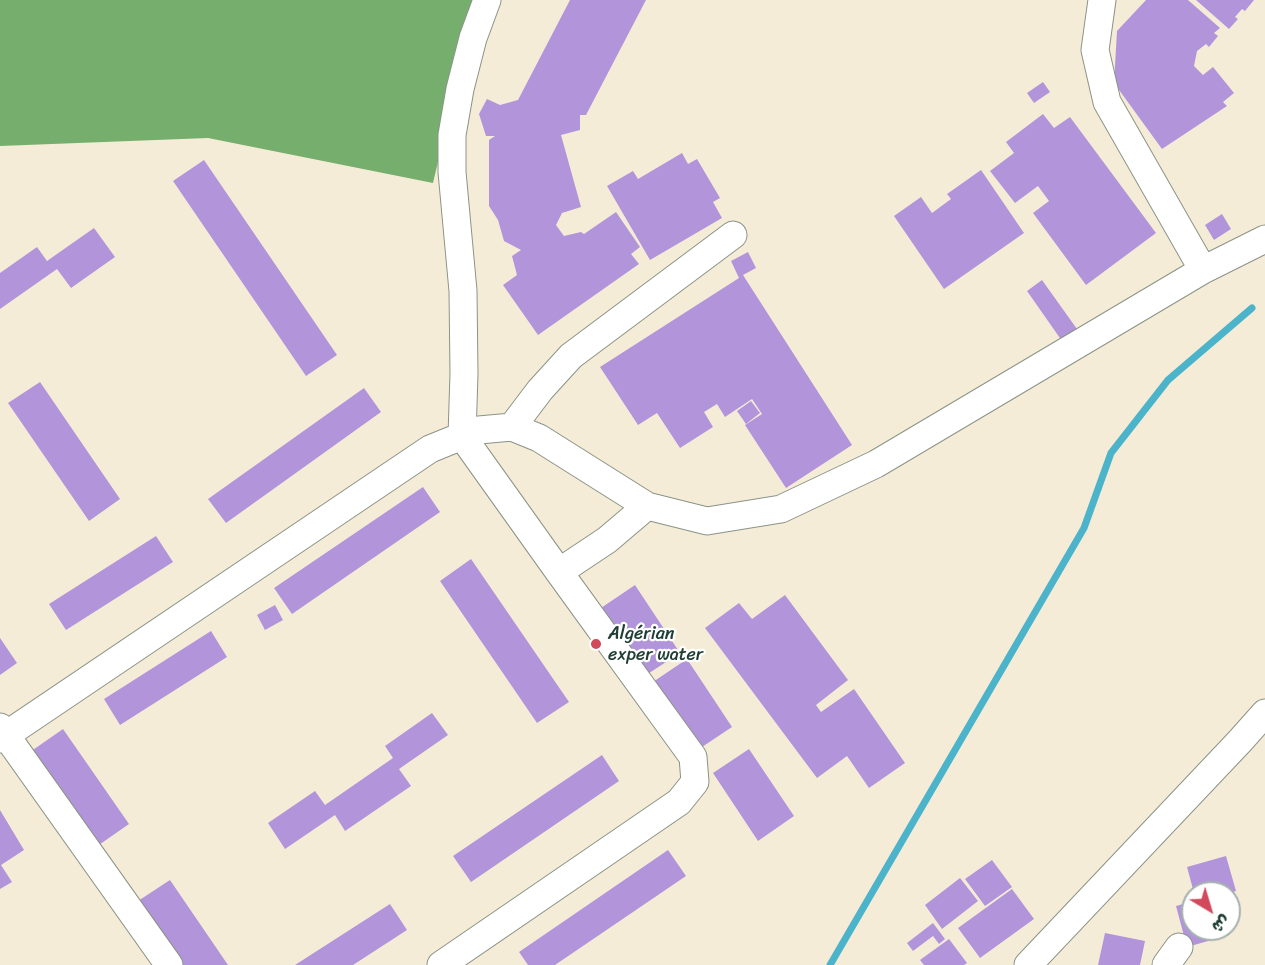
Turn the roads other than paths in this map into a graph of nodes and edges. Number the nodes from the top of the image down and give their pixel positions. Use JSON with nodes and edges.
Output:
{"nodes":[{"id":1,"x":487,"y":0,"type":"edge"},
{"id":2,"x":1102,"y":0,"type":"edge"},
{"id":3,"x":733,"y":235,"type":"dead end"},
{"id":4,"x":1265,"y":239,"type":"edge"},
{"id":5,"x":1203,"y":270,"type":"junction"},
{"id":6,"x":512,"y":428,"type":"junction"},
{"id":7,"x":462,"y":436,"type":"junction"},
{"id":8,"x":647,"y":506,"type":"junction"},
{"id":9,"x":559,"y":572,"type":"junction"},
{"id":10,"x":1265,"y":713,"type":"edge"},
{"id":11,"x":2,"y":734,"type":"edge"},
{"id":12,"x":169,"y":965,"type":"edge"},
{"id":13,"x":441,"y":965,"type":"edge"},
{"id":14,"x":1028,"y":965,"type":"edge"}],
"edges":[{"from":1,"to":7,"type":"street"},
{"from":2,"to":5,"type":"street"},
{"from":3,"to":6,"type":"street"},
{"from":4,"to":5,"type":"street"},
{"from":5,"to":8,"type":"street"},
{"from":6,"to":7,"type":"street"},
{"from":6,"to":8,"type":"street"},
{"from":7,"to":9,"type":"street"},
{"from":7,"to":11,"type":"street"},
{"from":8,"to":9,"type":"street"},
{"from":9,"to":13,"type":"street"},
{"from":10,"to":14,"type":"street"},
{"from":11,"to":12,"type":"street"}]}
